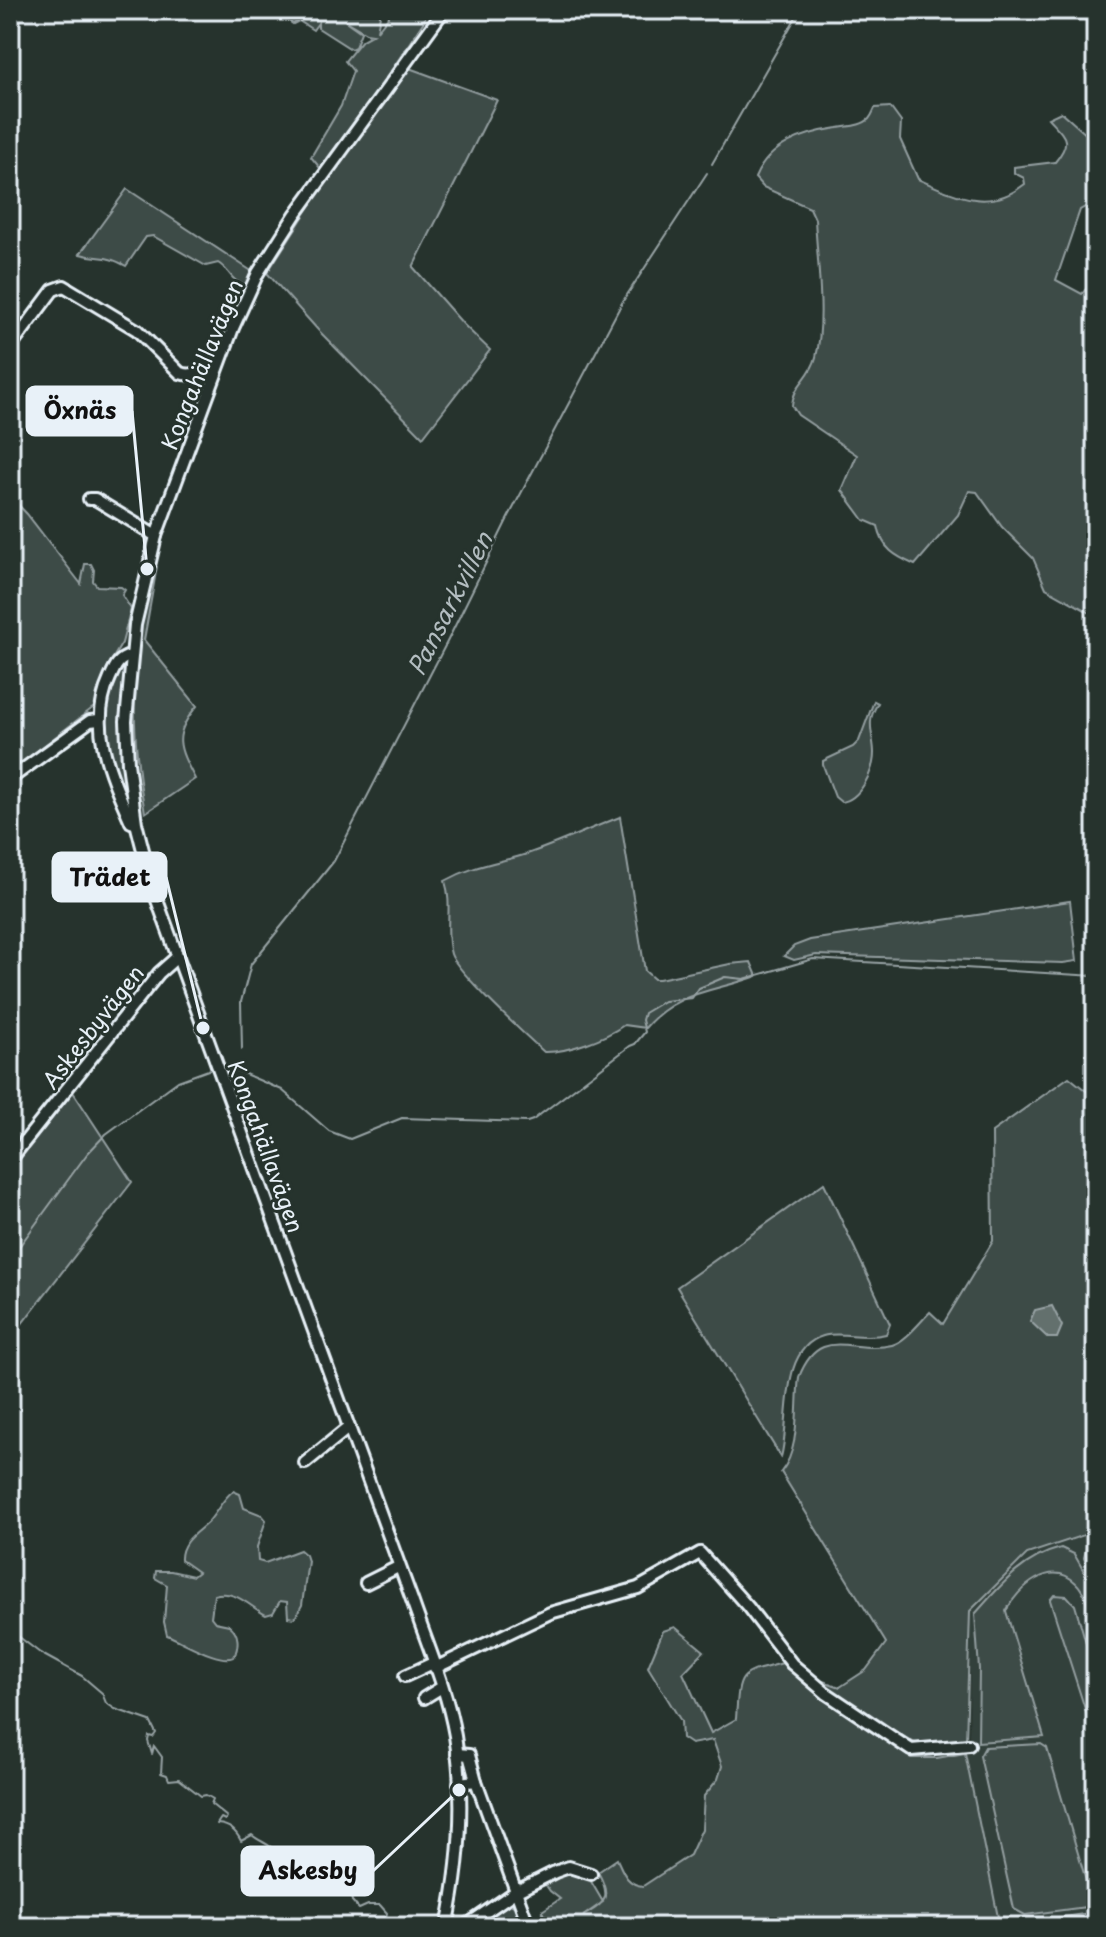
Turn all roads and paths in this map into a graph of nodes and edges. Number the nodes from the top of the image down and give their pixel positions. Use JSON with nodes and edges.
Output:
{"nodes":[{"id":1,"x":444,"y":10,"type":"edge"},
{"id":2,"x":10,"y":348,"type":"edge"},
{"id":3,"x":215,"y":374,"type":"junction"},
{"id":4,"x":89,"y":499,"type":"dead end"},
{"id":5,"x":156,"y":536,"type":"junction"},
{"id":6,"x":130,"y":656,"type":"junction"},
{"id":7,"x":99,"y":720,"type":"junction"},
{"id":8,"x":10,"y":779,"type":"edge"},
{"id":9,"x":136,"y":823,"type":"junction"},
{"id":10,"x":177,"y":957,"type":"junction"},
{"id":11,"x":10,"y":1160,"type":"edge"},
{"id":12,"x":348,"y":1428,"type":"junction"},
{"id":13,"x":305,"y":1463,"type":"dead end"},
{"id":14,"x":398,"y":1567,"type":"junction"},
{"id":15,"x":366,"y":1583,"type":"dead end"},
{"id":16,"x":434,"y":1666,"type":"junction"},
{"id":17,"x":405,"y":1676,"type":"dead end"},
{"id":18,"x":442,"y":1687,"type":"junction"},
{"id":19,"x":424,"y":1698,"type":"dead end"},
{"id":20,"x":969,"y":1745,"type":"dead end"},
{"id":21,"x":457,"y":1754,"type":"junction"},
{"id":22,"x":476,"y":1781,"type":"junction"},
{"id":23,"x":459,"y":1783,"type":"junction"},
{"id":24,"x":591,"y":1874,"type":"dead end"},
{"id":25,"x":515,"y":1892,"type":"junction"},
{"id":26,"x":447,"y":1927,"type":"edge"},
{"id":27,"x":464,"y":1927,"type":"edge"},
{"id":28,"x":529,"y":1927,"type":"edge"}],
"edges":[{"from":1,"to":3,"type":"street","name":"Kongahällavägen"},
{"from":2,"to":3,"type":"street"},
{"from":3,"to":5,"type":"street","name":"Kongahällavägen"},
{"from":4,"to":5,"type":"street"},
{"from":5,"to":6,"type":"street","name":"Kongahällavägen"},
{"from":6,"to":7,"type":"street"},
{"from":6,"to":9,"type":"street","name":"Kongahällavägen"},
{"from":7,"to":8,"type":"street"},
{"from":7,"to":9,"type":"street"},
{"from":9,"to":10,"type":"street","name":"Kongahällavägen"},
{"from":10,"to":11,"type":"street","name":"Askesbyvägen"},
{"from":10,"to":12,"type":"street","name":"Kongahällavägen"},
{"from":12,"to":13,"type":"street"},
{"from":12,"to":14,"type":"street","name":"Kongahällavägen"},
{"from":14,"to":15,"type":"street"},
{"from":14,"to":16,"type":"street","name":"Kongahällavägen"},
{"from":16,"to":17,"type":"street"},
{"from":16,"to":18,"type":"street","name":"Kongahällavägen"},
{"from":16,"to":20,"type":"street"},
{"from":18,"to":19,"type":"street"},
{"from":18,"to":21,"type":"street","name":"Kongahällavägen"},
{"from":21,"to":22,"type":"street"},
{"from":21,"to":23,"type":"street","name":"Kongahällavägen"},
{"from":22,"to":23,"type":"street"},
{"from":22,"to":25,"type":"street"},
{"from":23,"to":26,"type":"street","name":"Kongahällavägen"},
{"from":24,"to":25,"type":"street"},
{"from":25,"to":27,"type":"street"},
{"from":25,"to":28,"type":"street"}]}
